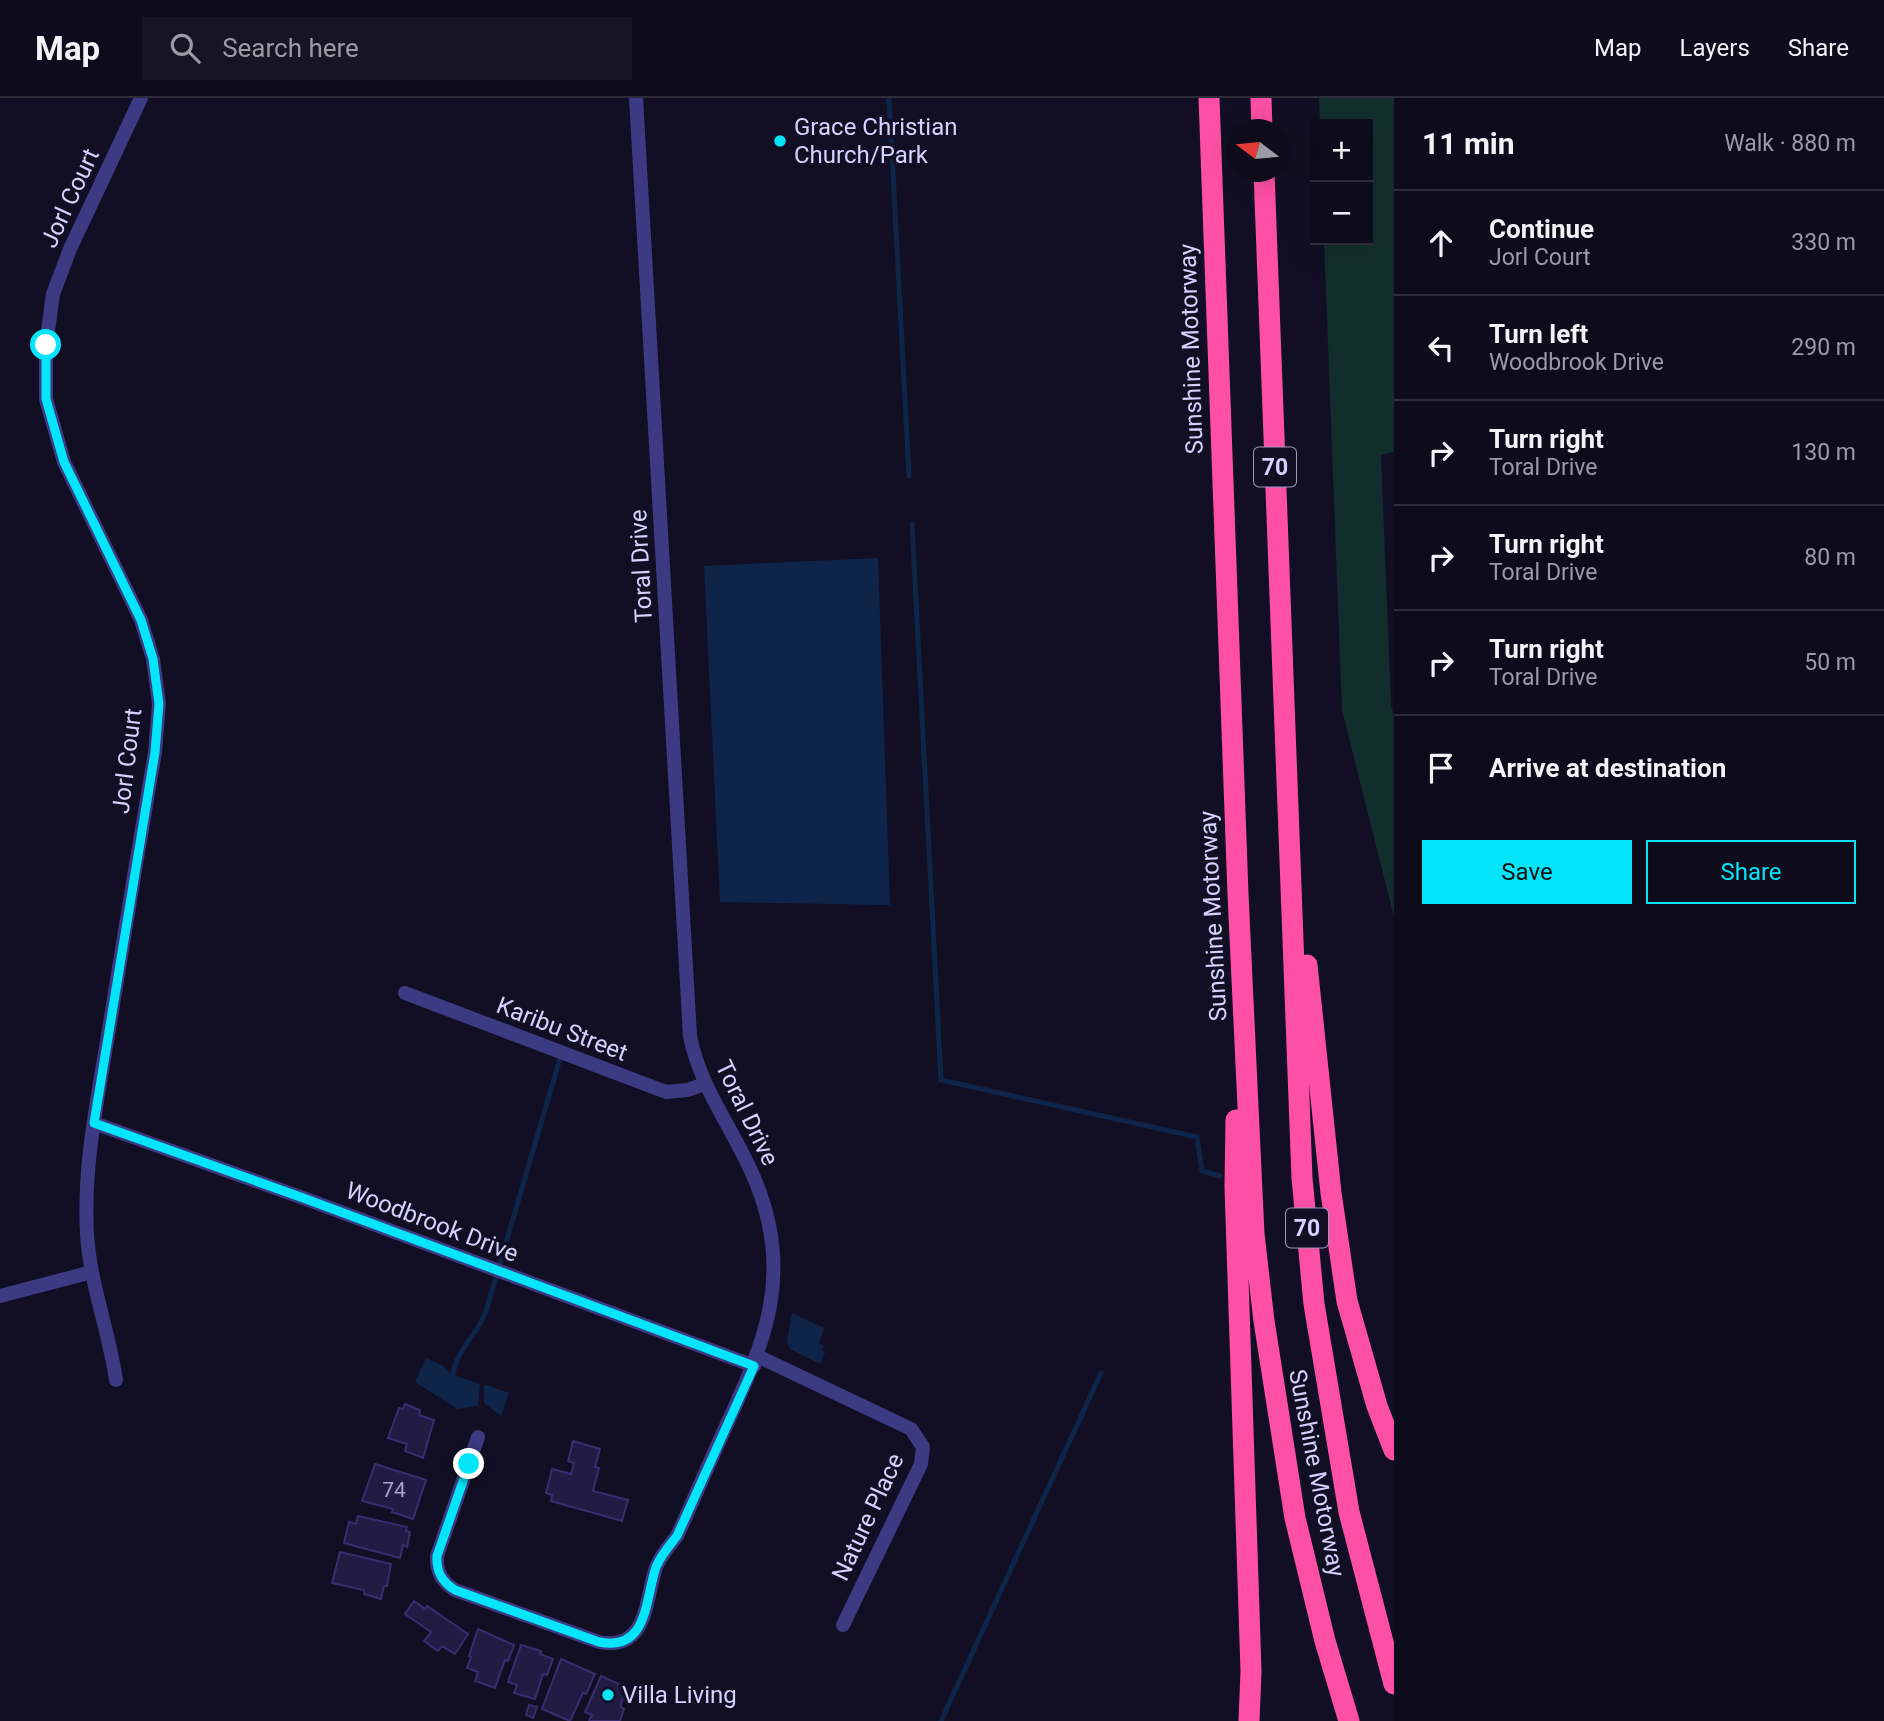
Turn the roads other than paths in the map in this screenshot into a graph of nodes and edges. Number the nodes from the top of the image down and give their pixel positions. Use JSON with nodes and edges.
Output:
{"nodes":[{"id":1,"x":141,"y":98,"type":"edge"},
{"id":2,"x":636,"y":98,"type":"edge"},
{"id":3,"x":1209,"y":98,"type":"edge"},
{"id":4,"x":1261,"y":98,"type":"edge"},
{"id":5,"x":1262,"y":119,"type":"edge"},
{"id":6,"x":1264,"y":182,"type":"edge"},
{"id":7,"x":1286,"y":763,"type":"junction"},
{"id":8,"x":1238,"y":894,"type":"junction"},
{"id":9,"x":405,"y":993,"type":"dead end"},
{"id":10,"x":704,"y":1084,"type":"junction"},
{"id":11,"x":94,"y":1123,"type":"junction"},
{"id":12,"x":92,"y":1272,"type":"junction"},
{"id":13,"x":0,"y":1296,"type":"edge"},
{"id":14,"x":755,"y":1361,"type":"junction"},
{"id":15,"x":116,"y":1380,"type":"dead end"},
{"id":16,"x":478,"y":1437,"type":"dead end"},
{"id":17,"x":1394,"y":1450,"type":"edge"},
{"id":18,"x":843,"y":1625,"type":"dead end"},
{"id":19,"x":1394,"y":1684,"type":"edge"},
{"id":20,"x":1249,"y":1721,"type":"edge"},
{"id":21,"x":1349,"y":1721,"type":"edge"}],
"edges":[{"from":1,"to":11,"type":"street","name":"Jorl Court"},
{"from":2,"to":10,"type":"street","name":"Toral Drive"},
{"from":3,"to":8,"type":"highway","name":"Sunshine Motorway","number":"70"},
{"from":4,"to":5,"type":"highway"},
{"from":6,"to":7,"type":"highway","name":"Sunshine Motorway","number":"70"},
{"from":7,"to":17,"type":"highway"},
{"from":7,"to":19,"type":"highway","name":"Sunshine Motorway","number":"70"},
{"from":8,"to":20,"type":"highway"},
{"from":8,"to":21,"type":"highway","name":"Sunshine Motorway","number":"70"},
{"from":9,"to":10,"type":"street","name":"Karibu Street"},
{"from":10,"to":14,"type":"street","name":"Toral Drive"},
{"from":11,"to":12,"type":"street","name":"Jorl Court"},
{"from":11,"to":14,"type":"street","name":"Woodbrook Drive"},
{"from":12,"to":13,"type":"street"},
{"from":12,"to":15,"type":"street","name":"Jorl Court"},
{"from":14,"to":16,"type":"street","name":"Toral Drive"},
{"from":14,"to":18,"type":"street","name":"Nature Place"}]}
